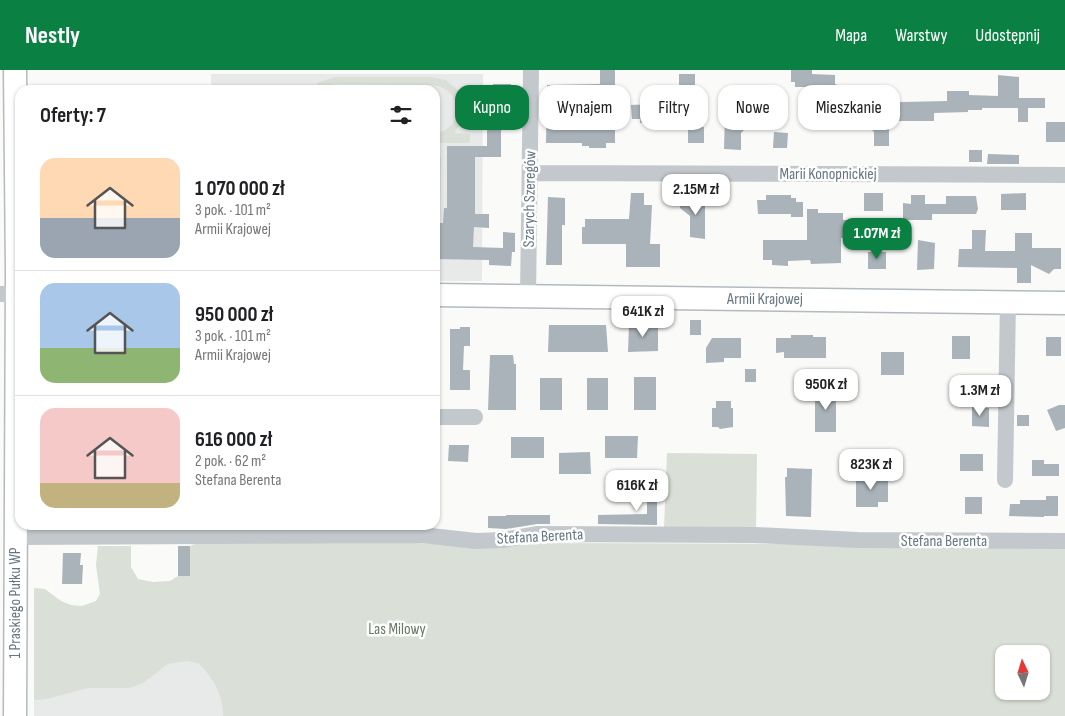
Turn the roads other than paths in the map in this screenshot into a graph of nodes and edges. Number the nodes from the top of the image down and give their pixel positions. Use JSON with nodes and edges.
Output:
{"nodes":[{"id":1,"x":14,"y":70,"type":"edge"},
{"id":2,"x":531,"y":70,"type":"edge"},
{"id":3,"x":530,"y":173,"type":"junction"},
{"id":4,"x":1065,"y":175,"type":"edge"},
{"id":5,"x":12,"y":294,"type":"edge"},
{"id":6,"x":440,"y":296,"type":"edge"},
{"id":7,"x":528,"y":297,"type":"junction"},
{"id":8,"x":1008,"y":301,"type":"junction"},
{"id":9,"x":1065,"y":303,"type":"edge"},
{"id":10,"x":440,"y":417,"type":"edge"},
{"id":11,"x":475,"y":418,"type":"dead end"},
{"id":12,"x":1005,"y":480,"type":"dead end"},
{"id":13,"x":123,"y":531,"type":"edge"},
{"id":14,"x":15,"y":537,"type":"junction"},
{"id":15,"x":1065,"y":541,"type":"edge"},
{"id":16,"x":15,"y":716,"type":"edge"}],
"edges":[{"from":1,"to":5,"type":"street","name":"1 Praskiego Pułku WP"},
{"from":2,"to":3,"type":"street","name":"Szarych Szeregów"},
{"from":3,"to":4,"type":"street","name":"Marii Konopnickiej"},
{"from":3,"to":7,"type":"street","name":"Szarych Szeregów"},
{"from":5,"to":14,"type":"street","name":"1 Praskiego Pułku WP"},
{"from":6,"to":7,"type":"street","name":"Armii Krajowej"},
{"from":7,"to":8,"type":"street","name":"Armii Krajowej"},
{"from":8,"to":9,"type":"street","name":"Armii Krajowej"},
{"from":8,"to":12,"type":"street"},
{"from":10,"to":11,"type":"street"},
{"from":13,"to":14,"type":"street","name":"Stefana Berenta"},
{"from":13,"to":15,"type":"street","name":"Stefana Berenta"},
{"from":14,"to":16,"type":"street","name":"1 Praskiego Pułku WP"}]}
